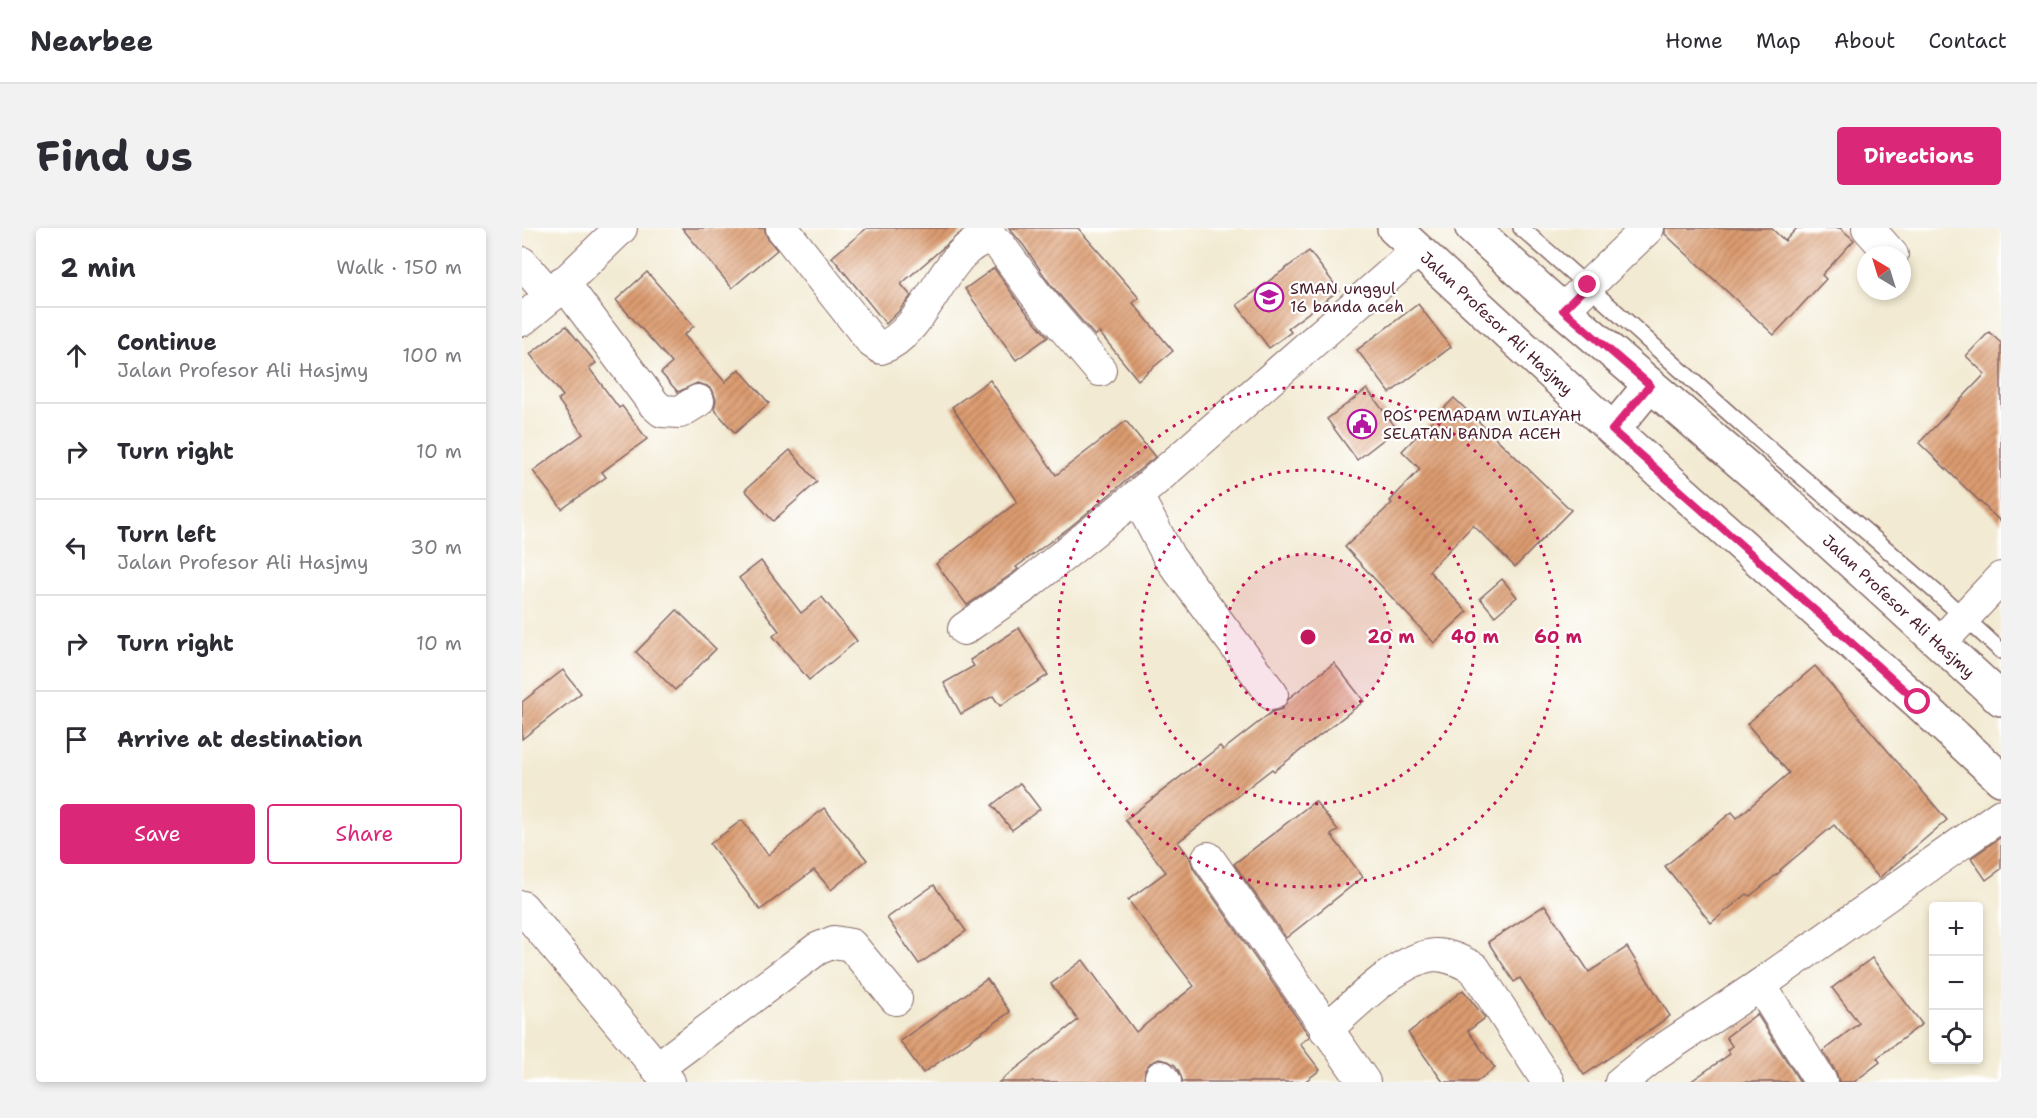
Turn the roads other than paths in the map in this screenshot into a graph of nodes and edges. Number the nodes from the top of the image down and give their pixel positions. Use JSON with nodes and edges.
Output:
{"nodes":[{"id":1,"x":621,"y":228,"type":"edge"},
{"id":2,"x":782,"y":228,"type":"edge"},
{"id":3,"x":1472,"y":228,"type":"edge"},
{"id":4,"x":1521,"y":228,"type":"edge"},
{"id":5,"x":1648,"y":228,"type":"edge"},
{"id":6,"x":1868,"y":228,"type":"edge"},
{"id":7,"x":1406,"y":239,"type":"edge"},
{"id":8,"x":1884,"y":246,"type":"edge"},
{"id":9,"x":522,"y":263,"type":"edge"},
{"id":10,"x":1588,"y":285,"type":"junction"},
{"id":11,"x":557,"y":289,"type":"junction"},
{"id":12,"x":1563,"y":310,"type":"junction"},
{"id":13,"x":522,"y":320,"type":"edge"},
{"id":14,"x":1100,"y":370,"type":"dead end"},
{"id":15,"x":1650,"y":385,"type":"junction"},
{"id":16,"x":698,"y":401,"type":"dead end"},
{"id":17,"x":1612,"y":430,"type":"junction"},
{"id":18,"x":1137,"y":496,"type":"junction"},
{"id":19,"x":2001,"y":578,"type":"edge"},
{"id":20,"x":1965,"y":617,"type":"junction"},
{"id":21,"x":964,"y":629,"type":"dead end"},
{"id":22,"x":1940,"y":643,"type":"junction"},
{"id":23,"x":2001,"y":651,"type":"edge"},
{"id":24,"x":1272,"y":694,"type":"dead end"},
{"id":25,"x":2001,"y":699,"type":"edge"},
{"id":26,"x":2001,"y":779,"type":"edge"},
{"id":27,"x":2001,"y":815,"type":"edge"},
{"id":28,"x":1208,"y":858,"type":"dead end"},
{"id":29,"x":522,"y":907,"type":"edge"},
{"id":30,"x":1760,"y":985,"type":"junction"},
{"id":31,"x":896,"y":999,"type":"dead end"},
{"id":32,"x":1326,"y":1030,"type":"junction"},
{"id":33,"x":663,"y":1075,"type":"edge"},
{"id":34,"x":1629,"y":1080,"type":"edge"},
{"id":35,"x":1364,"y":1082,"type":"edge"},
{"id":36,"x":1548,"y":1082,"type":"edge"},
{"id":37,"x":1821,"y":1082,"type":"edge"}],
"edges":[{"from":1,"to":11,"type":"street"},
{"from":2,"to":14,"type":"street"},
{"from":3,"to":12,"type":"main road","name":"Jalan Profesor Ali Hasjmy"},
{"from":4,"to":10,"type":"lane"},
{"from":5,"to":10,"type":"street"},
{"from":6,"to":8,"type":"street"},
{"from":7,"to":17,"type":"main road","name":"Jalan Profesor Ali Hasjmy"},
{"from":7,"to":18,"type":"street"},
{"from":9,"to":11,"type":"street"},
{"from":10,"to":12,"type":"street"},
{"from":10,"to":20,"type":"lane"},
{"from":11,"to":13,"type":"street"},
{"from":11,"to":16,"type":"street"},
{"from":12,"to":15,"type":"main road","name":"Jalan Profesor Ali Hasjmy"},
{"from":15,"to":17,"type":"main road"},
{"from":15,"to":22,"type":"main road","name":"Jalan Profesor Ali Hasjmy"},
{"from":17,"to":26,"type":"main road","name":"Jalan Profesor Ali Hasjmy"},
{"from":18,"to":21,"type":"street"},
{"from":18,"to":24,"type":"street"},
{"from":19,"to":20,"type":"street"},
{"from":20,"to":22,"type":"street"},
{"from":20,"to":23,"type":"lane"},
{"from":22,"to":25,"type":"main road","name":"Jalan Profesor Ali Hasjmy"},
{"from":27,"to":30,"type":"street"},
{"from":28,"to":32,"type":"street"},
{"from":29,"to":33,"type":"street"},
{"from":30,"to":34,"type":"street"},
{"from":30,"to":37,"type":"street"},
{"from":31,"to":33,"type":"street"},
{"from":32,"to":35,"type":"street"},
{"from":32,"to":36,"type":"street"}]}
